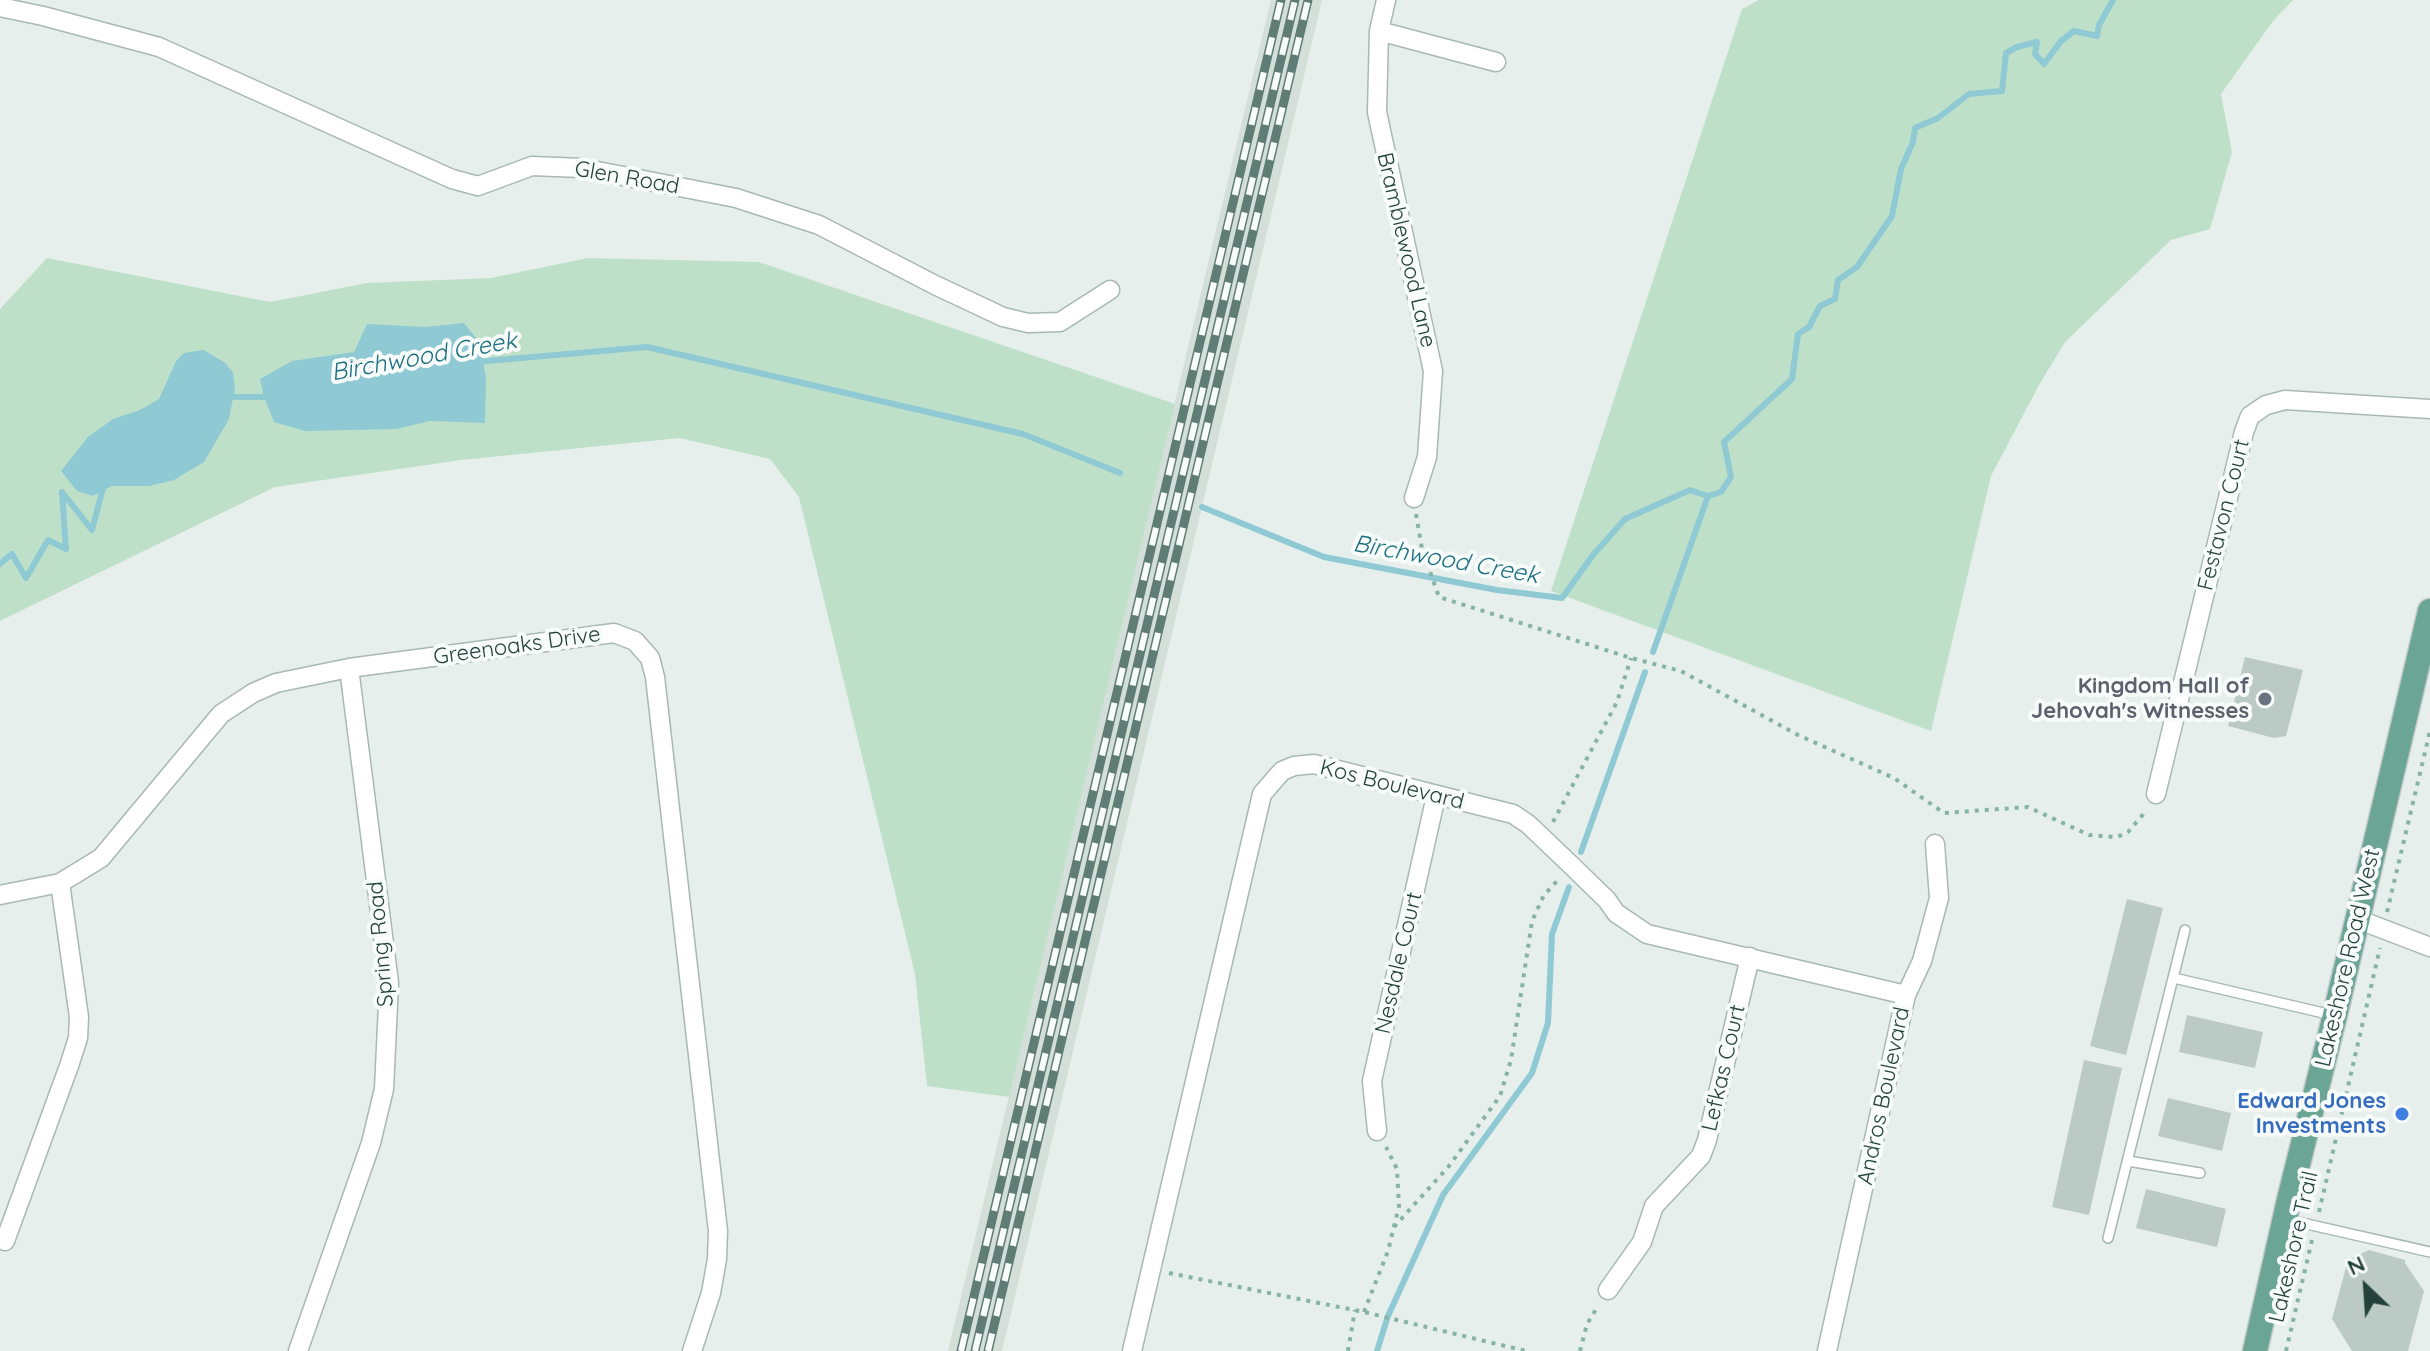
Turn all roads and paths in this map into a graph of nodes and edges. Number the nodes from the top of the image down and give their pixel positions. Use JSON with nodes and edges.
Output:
{"nodes":[{"id":1,"x":1386,"y":0,"type":"edge"},
{"id":2,"x":0,"y":7,"type":"edge"},
{"id":3,"x":1379,"y":31,"type":"junction"},
{"id":4,"x":1496,"y":62,"type":"dead end"},
{"id":5,"x":1110,"y":290,"type":"dead end"},
{"id":6,"x":2430,"y":409,"type":"edge"},
{"id":7,"x":1414,"y":498,"type":"joint"},
{"id":8,"x":2430,"y":611,"type":"edge"},
{"id":9,"x":1631,"y":658,"type":"junction"},
{"id":10,"x":349,"y":668,"type":"junction"},
{"id":11,"x":2430,"y":731,"type":"edge"},
{"id":12,"x":2156,"y":794,"type":"joint"},
{"id":13,"x":1436,"y":796,"type":"junction"},
{"id":14,"x":1544,"y":840,"type":"junction"},
{"id":15,"x":1935,"y":844,"type":"dead end"},
{"id":16,"x":1571,"y":865,"type":"junction"},
{"id":17,"x":60,"y":883,"type":"junction"},
{"id":18,"x":0,"y":895,"type":"edge"},
{"id":19,"x":2388,"y":905,"type":"dead end"},
{"id":20,"x":2357,"y":919,"type":"junction"},
{"id":21,"x":2185,"y":930,"type":"dead end"},
{"id":22,"x":2430,"y":947,"type":"edge"},
{"id":23,"x":1750,"y":957,"type":"junction"},
{"id":24,"x":2377,"y":963,"type":"dead end"},
{"id":25,"x":2174,"y":978,"type":"junction"},
{"id":26,"x":1906,"y":995,"type":"junction"},
{"id":27,"x":2335,"y":1015,"type":"junction"},
{"id":28,"x":1377,"y":1131,"type":"joint"},
{"id":29,"x":2128,"y":1161,"type":"junction"},
{"id":30,"x":2200,"y":1173,"type":"dead end"},
{"id":31,"x":2285,"y":1219,"type":"junction"},
{"id":32,"x":2315,"y":1225,"type":"junction"},
{"id":33,"x":1394,"y":1227,"type":"junction"},
{"id":34,"x":2108,"y":1238,"type":"dead end"},
{"id":35,"x":5,"y":1241,"type":"dead end"},
{"id":36,"x":2430,"y":1252,"type":"edge"},
{"id":37,"x":1151,"y":1269,"type":"junction"},
{"id":38,"x":1608,"y":1290,"type":"joint"},
{"id":39,"x":1355,"y":1310,"type":"junction"},
{"id":40,"x":1364,"y":1312,"type":"junction"},
{"id":41,"x":1830,"y":1350,"type":"edge"},
{"id":42,"x":298,"y":1351,"type":"edge"},
{"id":43,"x":692,"y":1351,"type":"edge"},
{"id":44,"x":1132,"y":1351,"type":"edge"},
{"id":45,"x":1348,"y":1351,"type":"edge"},
{"id":46,"x":1526,"y":1351,"type":"edge"},
{"id":47,"x":1580,"y":1351,"type":"edge"},
{"id":48,"x":2255,"y":1351,"type":"edge"},
{"id":49,"x":2286,"y":1351,"type":"edge"}],
"edges":[{"from":1,"to":3,"type":"street","name":"Bramblewood Lane"},
{"from":2,"to":5,"type":"street","name":"Glen Road"},
{"from":3,"to":4,"type":"street"},
{"from":3,"to":7,"type":"street","name":"Bramblewood Lane"},
{"from":6,"to":12,"type":"street","name":"Festavon Court"},
{"from":7,"to":9,"type":"path"},
{"from":8,"to":20,"type":"main road","name":"Lakeshore Road West"},
{"from":9,"to":12,"type":"path"},
{"from":9,"to":14,"type":"path"},
{"from":10,"to":17,"type":"street","name":"Greenoaks Drive"},
{"from":10,"to":42,"type":"street","name":"Spring Road"},
{"from":10,"to":43,"type":"street","name":"Greenoaks Drive"},
{"from":11,"to":19,"type":"path"},
{"from":13,"to":14,"type":"street","name":"Kos Boulevard"},
{"from":13,"to":28,"type":"street","name":"Nesdale Court"},
{"from":13,"to":37,"type":"street","name":"Kos Boulevard"},
{"from":14,"to":16,"type":"street","name":"Kos Boulevard"},
{"from":15,"to":26,"type":"street","name":"Andros Boulevard"},
{"from":16,"to":23,"type":"street","name":"Kos Boulevard"},
{"from":16,"to":33,"type":"path"},
{"from":17,"to":18,"type":"street","name":"Greenoaks Drive"},
{"from":17,"to":35,"type":"street"},
{"from":20,"to":22,"type":"street"},
{"from":20,"to":27,"type":"main road","name":"Lakeshore Road West"},
{"from":21,"to":25,"type":"lane"},
{"from":23,"to":26,"type":"street","name":"Kos Boulevard"},
{"from":23,"to":38,"type":"street","name":"Lefkas Court"},
{"from":24,"to":32,"type":"path","name":"Lakeshore Trail"},
{"from":25,"to":27,"type":"lane"},
{"from":25,"to":29,"type":"lane"},
{"from":26,"to":41,"type":"street","name":"Andros Boulevard"},
{"from":27,"to":31,"type":"main road","name":"Lakeshore Road West"},
{"from":28,"to":33,"type":"path"},
{"from":29,"to":30,"type":"lane"},
{"from":29,"to":34,"type":"lane"},
{"from":31,"to":32,"type":"lane"},
{"from":31,"to":48,"type":"main road","name":"Lakeshore Road West"},
{"from":32,"to":36,"type":"lane"},
{"from":32,"to":49,"type":"path","name":"Lakeshore Trail"},
{"from":33,"to":40,"type":"path"},
{"from":37,"to":39,"type":"path"},
{"from":37,"to":44,"type":"street","name":"Kos Boulevard"},
{"from":38,"to":47,"type":"path"},
{"from":39,"to":40,"type":"path"},
{"from":39,"to":45,"type":"path"},
{"from":40,"to":46,"type":"path"}]}
